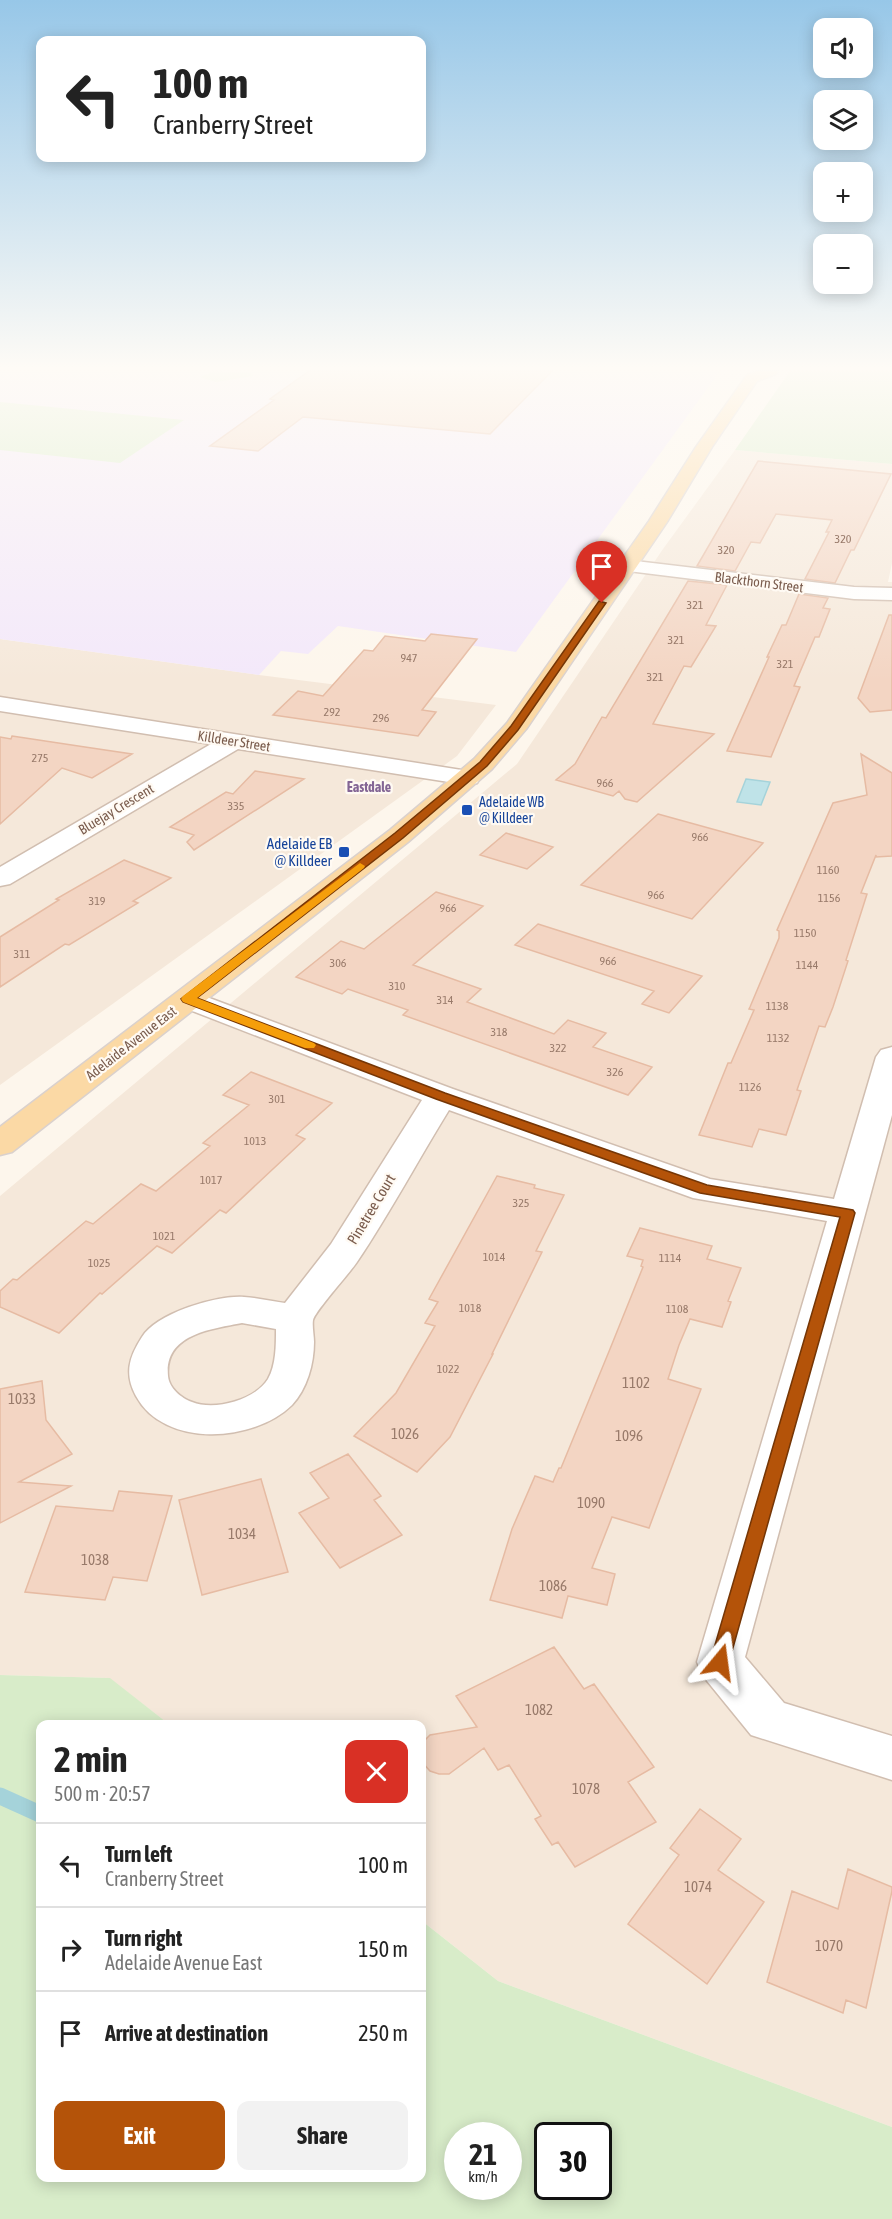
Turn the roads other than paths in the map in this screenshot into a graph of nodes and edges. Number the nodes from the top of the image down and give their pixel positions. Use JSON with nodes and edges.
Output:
{"nodes":[{"id":1,"x":687,"y":475,"type":"edge"},
{"id":2,"x":627,"y":566,"type":"junction"},
{"id":3,"x":892,"y":594,"type":"edge"},
{"id":4,"x":0,"y":704,"type":"edge"},
{"id":5,"x":234,"y":741,"type":"junction"},
{"id":6,"x":468,"y":778,"type":"junction"},
{"id":7,"x":0,"y":878,"type":"edge"},
{"id":8,"x":188,"y":999,"type":"junction"},
{"id":9,"x":892,"y":1057,"type":"edge"},
{"id":10,"x":441,"y":1096,"type":"junction"},
{"id":11,"x":0,"y":1144,"type":"edge"},
{"id":12,"x":848,"y":1213,"type":"junction"},
{"id":13,"x":294,"y":1318,"type":"dead end"},
{"id":14,"x":892,"y":1758,"type":"edge"}],
"edges":[{"from":1,"to":2,"type":"main road","name":"Adelaide Avenue East"},
{"from":2,"to":3,"type":"street","name":"Blackthorn Street"},
{"from":2,"to":6,"type":"main road","name":"Adelaide Avenue East"},
{"from":4,"to":5,"type":"street","name":"Killdeer Street"},
{"from":5,"to":6,"type":"street","name":"Killdeer Street"},
{"from":5,"to":7,"type":"street","name":"Bluejay Crescent"},
{"from":6,"to":8,"type":"main road","name":"Adelaide Avenue East"},
{"from":8,"to":10,"type":"street"},
{"from":8,"to":11,"type":"main road","name":"Adelaide Avenue East"},
{"from":9,"to":12,"type":"street"},
{"from":10,"to":12,"type":"street"},
{"from":10,"to":13,"type":"street","name":"Pinetree Court"},
{"from":12,"to":14,"type":"street"}]}
